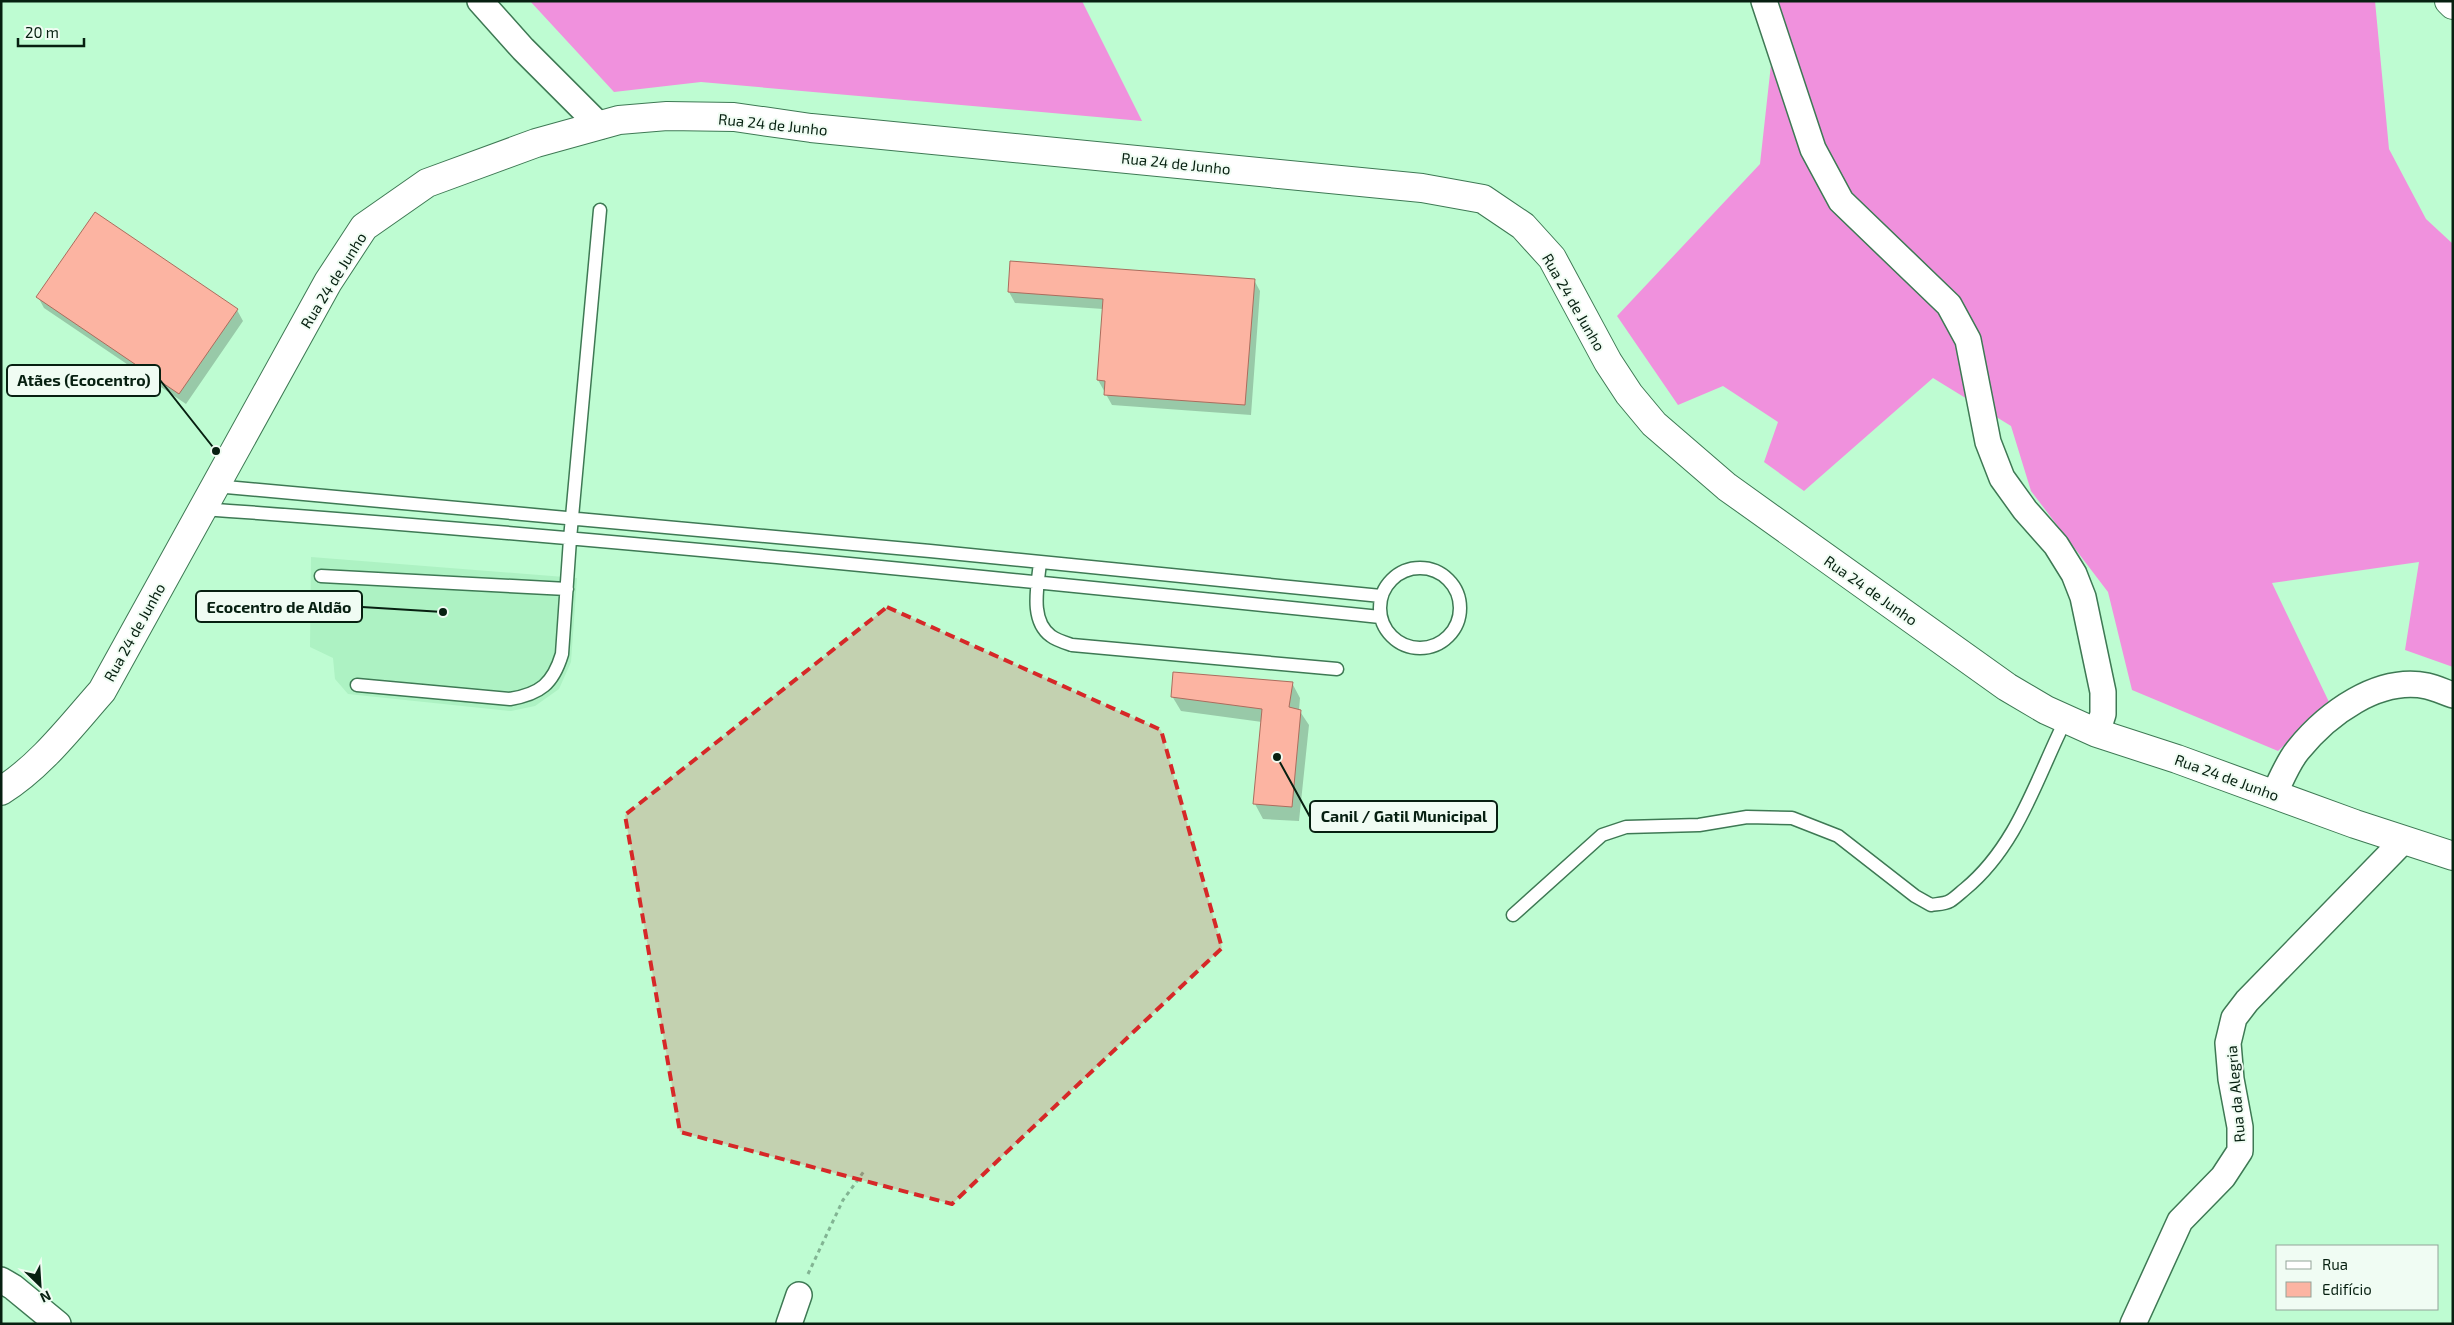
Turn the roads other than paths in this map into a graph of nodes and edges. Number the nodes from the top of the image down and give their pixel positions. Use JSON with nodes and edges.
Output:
{"nodes":[{"id":1,"x":480,"y":1,"type":"edge"},
{"id":2,"x":1764,"y":1,"type":"edge"},
{"id":3,"x":2449,"y":1,"type":"edge"},
{"id":4,"x":2453,"y":5,"type":"edge"},
{"id":5,"x":600,"y":126,"type":"junction"},
{"id":6,"x":600,"y":210,"type":"dead end"},
{"id":7,"x":209,"y":498,"type":"junction"},
{"id":8,"x":572,"y":518,"type":"junction"},
{"id":9,"x":570,"y":539,"type":"junction"},
{"id":10,"x":1040,"y":562,"type":"junction"},
{"id":11,"x":321,"y":576,"type":"dead end"},
{"id":12,"x":1039,"y":582,"type":"junction"},
{"id":13,"x":567,"y":589,"type":"junction"},
{"id":14,"x":1381,"y":596,"type":"junction"},
{"id":15,"x":1380,"y":617,"type":"junction"},
{"id":16,"x":1337,"y":669,"type":"dead end"},
{"id":17,"x":357,"y":685,"type":"dead end"},
{"id":18,"x":2453,"y":695,"type":"edge"},
{"id":19,"x":2066,"y":719,"type":"junction"},
{"id":20,"x":2097,"y":733,"type":"junction"},
{"id":21,"x":1,"y":791,"type":"edge"},
{"id":22,"x":2274,"y":794,"type":"junction"},
{"id":23,"x":2404,"y":840,"type":"junction"},
{"id":24,"x":2453,"y":856,"type":"edge"},
{"id":25,"x":1513,"y":915,"type":"dead end"},
{"id":26,"x":1,"y":1280,"type":"edge"},
{"id":27,"x":799,"y":1295,"type":"road end"},
{"id":28,"x":58,"y":1324,"type":"edge"},
{"id":29,"x":789,"y":1324,"type":"edge"},
{"id":30,"x":2132,"y":1324,"type":"edge"}],
"edges":[{"from":1,"to":5,"type":"street"},
{"from":2,"to":20,"type":"street"},
{"from":3,"to":4,"type":"main road"},
{"from":5,"to":7,"type":"main road","name":"Rua 24 de Junho"},
{"from":5,"to":19,"type":"main road","name":"Rua 24 de Junho"},
{"from":6,"to":8,"type":"lane"},
{"from":7,"to":8,"type":"lane"},
{"from":7,"to":9,"type":"lane"},
{"from":7,"to":21,"type":"main road","name":"Rua 24 de Junho"},
{"from":8,"to":9,"type":"lane"},
{"from":8,"to":10,"type":"lane"},
{"from":9,"to":12,"type":"lane"},
{"from":9,"to":13,"type":"lane"},
{"from":10,"to":12,"type":"lane"},
{"from":10,"to":14,"type":"lane"},
{"from":11,"to":13,"type":"lane"},
{"from":12,"to":15,"type":"lane"},
{"from":12,"to":16,"type":"lane"},
{"from":13,"to":17,"type":"lane"},
{"from":14,"to":15,"type":"lane"},
{"from":14,"to":15,"type":"lane"},
{"from":18,"to":22,"type":"street"},
{"from":19,"to":20,"type":"main road","name":"Rua 24 de Junho"},
{"from":19,"to":25,"type":"lane"},
{"from":20,"to":22,"type":"main road","name":"Rua 24 de Junho"},
{"from":22,"to":23,"type":"main road","name":"Rua 24 de Junho"},
{"from":23,"to":24,"type":"main road","name":"Rua 24 de Junho"},
{"from":23,"to":30,"type":"street","name":"Rua da Alegria"},
{"from":26,"to":28,"type":"street"},
{"from":27,"to":29,"type":"street"}]}
